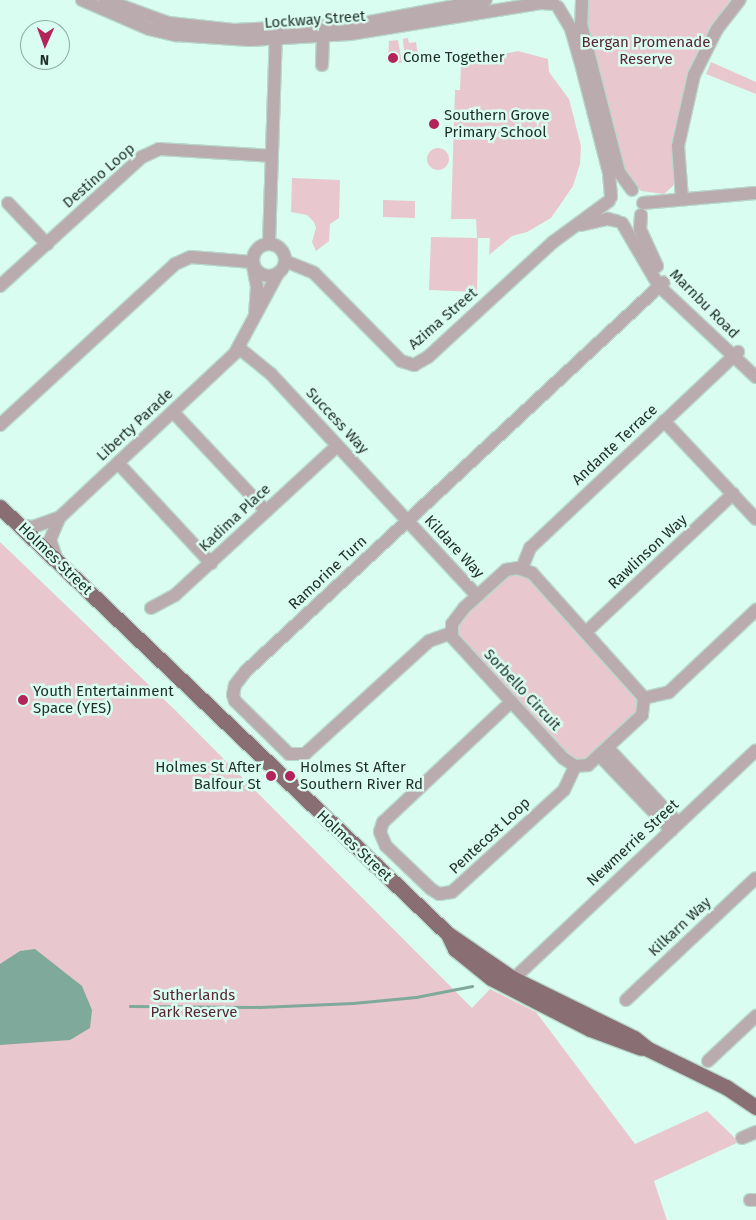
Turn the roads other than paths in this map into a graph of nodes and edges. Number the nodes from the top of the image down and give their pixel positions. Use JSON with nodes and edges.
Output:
{"nodes":[{"id":1,"x":82,"y":0,"type":"edge"},
{"id":2,"x":105,"y":0,"type":"edge"},
{"id":3,"x":486,"y":0,"type":"edge"},
{"id":4,"x":740,"y":0,"type":"edge"},
{"id":5,"x":582,"y":1,"type":"edge"},
{"id":6,"x":554,"y":4,"type":"edge"},
{"id":7,"x":456,"y":8,"type":"edge"},
{"id":8,"x":323,"y":33,"type":"junction"},
{"id":9,"x":276,"y":35,"type":"junction"},
{"id":10,"x":322,"y":65,"type":"dead end"},
{"id":11,"x":272,"y":156,"type":"junction"},
{"id":12,"x":632,"y":190,"type":"junction"},
{"id":13,"x":756,"y":192,"type":"edge"},
{"id":14,"x":610,"y":199,"type":"junction"},
{"id":15,"x":682,"y":199,"type":"junction"},
{"id":16,"x":8,"y":203,"type":"dead end"},
{"id":17,"x":642,"y":209,"type":"junction"},
{"id":18,"x":620,"y":222,"type":"junction"},
{"id":19,"x":575,"y":226,"type":"junction"},
{"id":20,"x":269,"y":243,"type":"junction"},
{"id":21,"x":47,"y":244,"type":"junction"},
{"id":22,"x":285,"y":261,"type":"junction"},
{"id":23,"x":253,"y":264,"type":"junction"},
{"id":24,"x":278,"y":273,"type":"junction"},
{"id":25,"x":662,"y":284,"type":"junction"},
{"id":26,"x":0,"y":286,"type":"edge"},
{"id":27,"x":255,"y":316,"type":"junction"},
{"id":28,"x":239,"y":348,"type":"junction"},
{"id":29,"x":736,"y":354,"type":"junction"},
{"id":30,"x":756,"y":368,"type":"edge"},
{"id":31,"x":756,"y":377,"type":"edge"},
{"id":32,"x":173,"y":412,"type":"junction"},
{"id":33,"x":664,"y":421,"type":"junction"},
{"id":34,"x":0,"y":425,"type":"edge"},
{"id":35,"x":337,"y":446,"type":"junction"},
{"id":36,"x":118,"y":463,"type":"junction"},
{"id":37,"x":733,"y":494,"type":"junction"},
{"id":38,"x":0,"y":507,"type":"edge"},
{"id":39,"x":266,"y":511,"type":"junction"},
{"id":40,"x":0,"y":516,"type":"edge"},
{"id":41,"x":60,"y":517,"type":"junction"},
{"id":42,"x":756,"y":519,"type":"edge"},
{"id":43,"x":407,"y":521,"type":"junction"},
{"id":44,"x":20,"y":526,"type":"junction"},
{"id":45,"x":57,"y":560,"type":"junction"},
{"id":46,"x":211,"y":563,"type":"junction"},
{"id":47,"x":522,"y":568,"type":"junction"},
{"id":48,"x":477,"y":596,"type":"junction"},
{"id":49,"x":151,"y":608,"type":"dead end"},
{"id":50,"x":756,"y":610,"type":"edge"},
{"id":51,"x":108,"y":612,"type":"junction"},
{"id":52,"x":586,"y":632,"type":"junction"},
{"id":53,"x":451,"y":634,"type":"junction"},
{"id":54,"x":644,"y":698,"type":"junction"},
{"id":55,"x":511,"y":702,"type":"junction"},
{"id":56,"x":756,"y":750,"type":"edge"},
{"id":57,"x":604,"y":752,"type":"junction"},
{"id":58,"x":575,"y":766,"type":"junction"},
{"id":59,"x":674,"y":826,"type":"junction"},
{"id":60,"x":756,"y":878,"type":"edge"},
{"id":61,"x":516,"y":986,"type":"junction"},
{"id":62,"x":626,"y":1000,"type":"dead end"},
{"id":63,"x":756,"y":1016,"type":"edge"},
{"id":64,"x":708,"y":1061,"type":"dead end"},
{"id":65,"x":756,"y":1107,"type":"edge"},
{"id":66,"x":756,"y":1132,"type":"edge"},
{"id":67,"x":756,"y":1140,"type":"edge"}],
"edges":[{"from":1,"to":9,"type":"street","name":"Lockway Street"},
{"from":2,"to":9,"type":"street","name":"Lockway Street"},
{"from":3,"to":7,"type":"street","name":"Lockway Street"},
{"from":4,"to":15,"type":"street"},
{"from":5,"to":6,"type":"street","name":"Lockway Street"},
{"from":5,"to":12,"type":"street"},
{"from":6,"to":7,"type":"street","name":"Lockway Street"},
{"from":6,"to":14,"type":"street"},
{"from":7,"to":8,"type":"street","name":"Lockway Street"},
{"from":8,"to":9,"type":"street","name":"Lockway Street"},
{"from":8,"to":10,"type":"street"},
{"from":9,"to":11,"type":"street"},
{"from":11,"to":20,"type":"street"},
{"from":11,"to":21,"type":"street","name":"Destino Loop"},
{"from":12,"to":14,"type":"street"},
{"from":12,"to":17,"type":"street"},
{"from":13,"to":15,"type":"street"},
{"from":14,"to":18,"type":"street"},
{"from":14,"to":19,"type":"street"},
{"from":15,"to":17,"type":"street"},
{"from":16,"to":21,"type":"street"},
{"from":17,"to":18,"type":"street"},
{"from":17,"to":25,"type":"street","name":"Marnbu Road"},
{"from":18,"to":19,"type":"street"},
{"from":18,"to":25,"type":"street","name":"Marnbu Road"},
{"from":19,"to":22,"type":"street","name":"Azima Street"},
{"from":20,"to":22,"type":"street"},
{"from":20,"to":23,"type":"street"},
{"from":21,"to":26,"type":"street","name":"Destino Loop"},
{"from":22,"to":24,"type":"street"},
{"from":23,"to":24,"type":"street"},
{"from":23,"to":27,"type":"street","name":"Liberty Parade"},
{"from":23,"to":34,"type":"street"},
{"from":24,"to":27,"type":"street","name":"Liberty Parade"},
{"from":25,"to":29,"type":"street","name":"Marnbu Road"},
{"from":25,"to":43,"type":"street","name":"Ramorine Turn"},
{"from":27,"to":28,"type":"street","name":"Liberty Parade"},
{"from":28,"to":32,"type":"street","name":"Liberty Parade"},
{"from":28,"to":35,"type":"street","name":"Success Way"},
{"from":29,"to":30,"type":"street","name":"Marnbu Road"},
{"from":29,"to":31,"type":"street","name":"Marnbu Road"},
{"from":29,"to":33,"type":"street","name":"Andante Terrace"},
{"from":32,"to":36,"type":"street","name":"Liberty Parade"},
{"from":32,"to":39,"type":"street"},
{"from":33,"to":37,"type":"street"},
{"from":33,"to":47,"type":"street","name":"Andante Terrace"},
{"from":35,"to":39,"type":"street","name":"Kadima Place"},
{"from":35,"to":43,"type":"street","name":"Success Way"},
{"from":36,"to":41,"type":"street","name":"Liberty Parade"},
{"from":36,"to":46,"type":"street"},
{"from":37,"to":42,"type":"street"},
{"from":37,"to":52,"type":"street","name":"Rawlinson Way"},
{"from":38,"to":44,"type":"main road","name":"Holmes Street"},
{"from":39,"to":46,"type":"street","name":"Kadima Place"},
{"from":40,"to":51,"type":"main road","name":"Holmes Street"},
{"from":41,"to":44,"type":"street"},
{"from":41,"to":45,"type":"street","name":"Liberty Parade"},
{"from":43,"to":48,"type":"street","name":"Kildare Way"},
{"from":43,"to":53,"type":"street","name":"Ramorine Turn"},
{"from":44,"to":45,"type":"main road","name":"Holmes Street"},
{"from":45,"to":51,"type":"main road","name":"Holmes Street"},
{"from":46,"to":49,"type":"street","name":"Kadima Place"},
{"from":47,"to":48,"type":"street"},
{"from":47,"to":52,"type":"street"},
{"from":48,"to":53,"type":"street"},
{"from":50,"to":54,"type":"street"},
{"from":51,"to":61,"type":"main road","name":"Holmes Street"},
{"from":52,"to":54,"type":"street"},
{"from":53,"to":55,"type":"street","name":"Sorbello Circuit"},
{"from":54,"to":57,"type":"street"},
{"from":55,"to":58,"type":"street","name":"Sorbello Circuit"},
{"from":55,"to":58,"type":"street","name":"Pentecost Loop"},
{"from":56,"to":59,"type":"street","name":"Newmerrie Street"},
{"from":57,"to":58,"type":"street"},
{"from":57,"to":59,"type":"street"},
{"from":59,"to":61,"type":"street","name":"Newmerrie Street"},
{"from":60,"to":62,"type":"street","name":"Kilkarn Way"},
{"from":61,"to":65,"type":"main road","name":"Holmes Street"},
{"from":63,"to":64,"type":"street"},
{"from":66,"to":67,"type":"street"}]}
